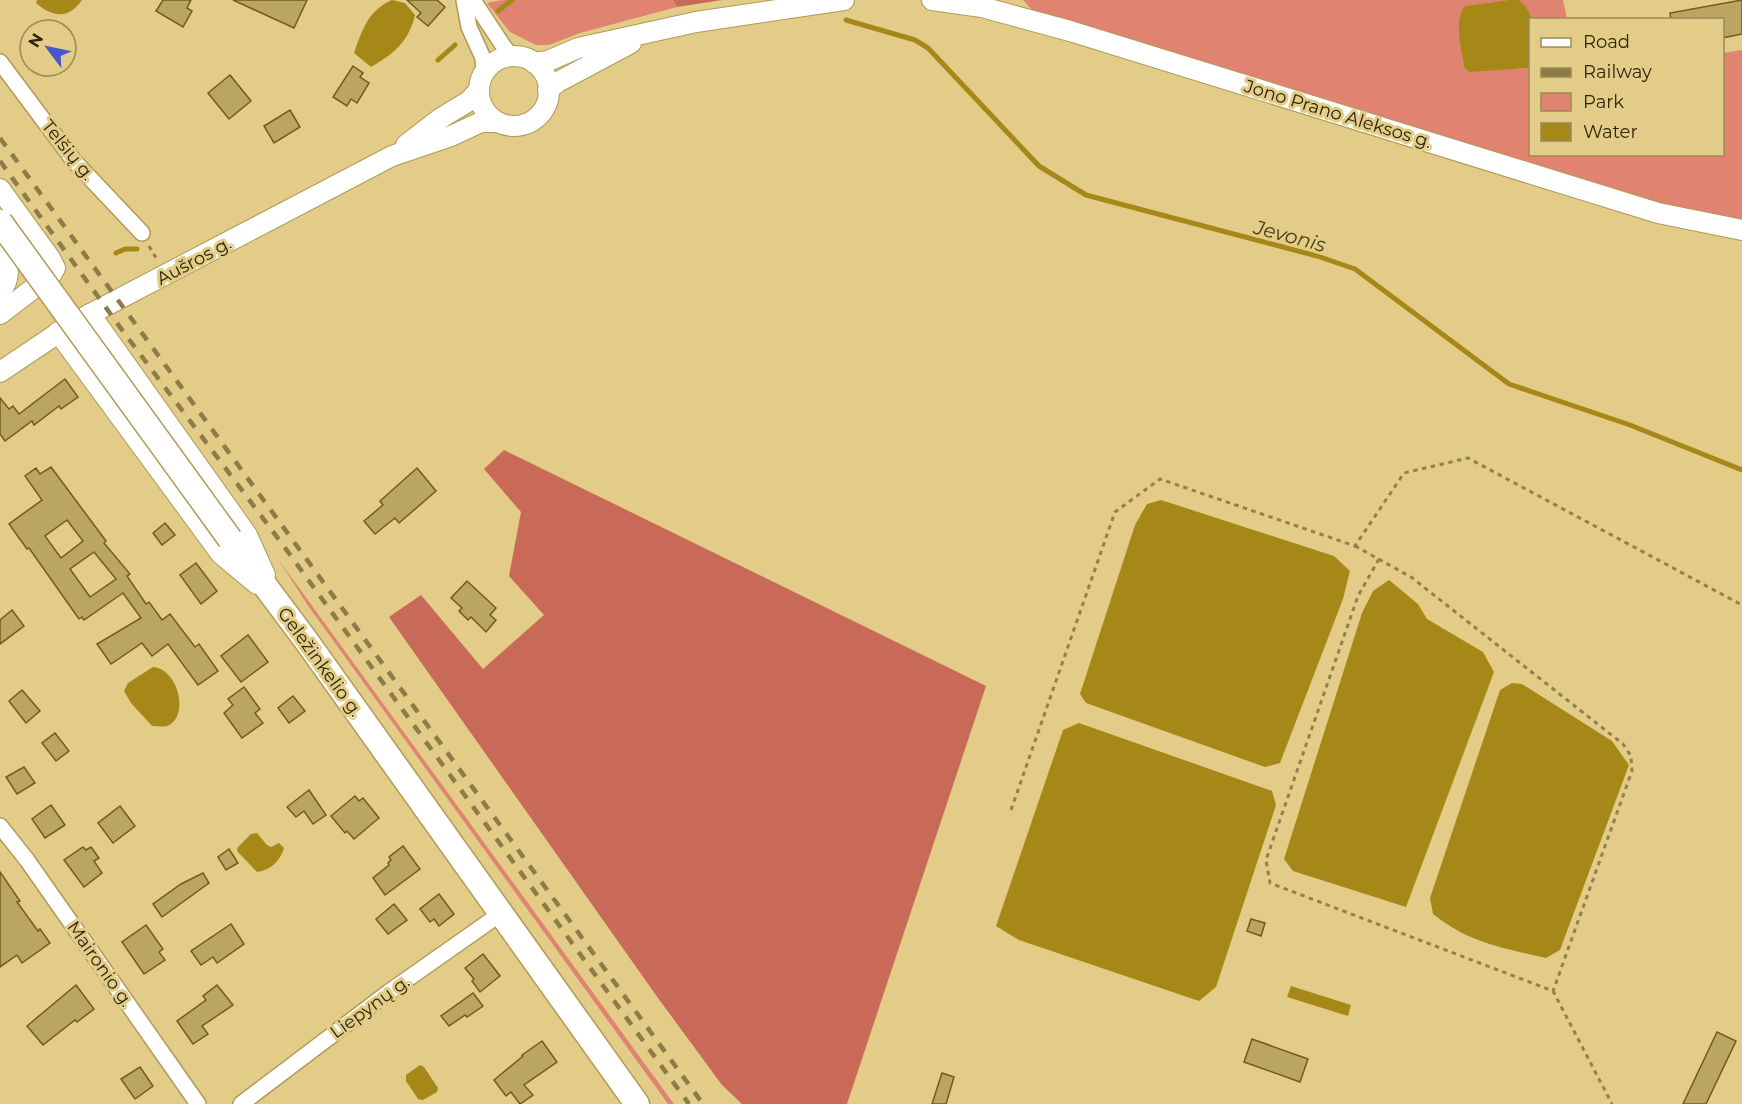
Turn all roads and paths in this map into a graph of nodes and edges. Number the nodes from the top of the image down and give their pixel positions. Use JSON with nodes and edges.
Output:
{"nodes":[{"id":1,"x":464,"y":0,"type":"edge"},
{"id":2,"x":473,"y":0,"type":"edge"},
{"id":3,"x":844,"y":0,"type":"edge"},
{"id":4,"x":932,"y":0,"type":"edge"},
{"id":5,"x":1009,"y":7,"type":"edge"},
{"id":6,"x":658,"y":30,"type":"junction"},
{"id":7,"x":512,"y":56,"type":"junction"},
{"id":8,"x":0,"y":62,"type":"edge"},
{"id":9,"x":534,"y":63,"type":"junction"},
{"id":10,"x":482,"y":81,"type":"junction"},
{"id":11,"x":548,"y":90,"type":"junction"},
{"id":12,"x":497,"y":122,"type":"junction"},
{"id":13,"x":392,"y":156,"type":"junction"},
{"id":14,"x":0,"y":189,"type":"edge"},
{"id":15,"x":0,"y":222,"type":"edge"},
{"id":16,"x":1742,"y":230,"type":"edge"},
{"id":17,"x":142,"y":233,"type":"joint"},
{"id":18,"x":0,"y":252,"type":"edge"},
{"id":19,"x":152,"y":266,"type":"dead end"},
{"id":20,"x":0,"y":292,"type":"edge"},
{"id":21,"x":0,"y":314,"type":"edge"},
{"id":22,"x":90,"y":314,"type":"junction"},
{"id":23,"x":58,"y":332,"type":"junction"},
{"id":24,"x":0,"y":372,"type":"edge"},
{"id":25,"x":1355,"y":546,"type":"junction"},
{"id":26,"x":1379,"y":559,"type":"junction"},
{"id":27,"x":277,"y":602,"type":"junction"},
{"id":28,"x":1742,"y":605,"type":"edge"},
{"id":29,"x":1011,"y":810,"type":"dead end"},
{"id":30,"x":0,"y":826,"type":"edge"},
{"id":31,"x":500,"y":914,"type":"junction"},
{"id":32,"x":1553,"y":991,"type":"junction"},
{"id":33,"x":198,"y":1104,"type":"edge"},
{"id":34,"x":241,"y":1104,"type":"edge"},
{"id":35,"x":637,"y":1104,"type":"edge"},
{"id":36,"x":1612,"y":1104,"type":"edge"}],
"edges":[{"from":1,"to":10,"type":"street"},
{"from":2,"to":7,"type":"street"},
{"from":3,"to":6,"type":"street"},
{"from":4,"to":5,"type":"street","name":"Jono Prano Aleksos g."},
{"from":5,"to":16,"type":"street","name":"Jono Prano Aleksos g."},
{"from":6,"to":9,"type":"street"},
{"from":6,"to":11,"type":"street"},
{"from":7,"to":9,"type":"street"},
{"from":7,"to":10,"type":"street"},
{"from":8,"to":17,"type":"street","name":"Telšių g."},
{"from":9,"to":11,"type":"street"},
{"from":10,"to":12,"type":"street"},
{"from":10,"to":13,"type":"street","name":"Aušros g."},
{"from":11,"to":12,"type":"street"},
{"from":12,"to":13,"type":"street","name":"Aušros g."},
{"from":13,"to":22,"type":"street","name":"Aušros g."},
{"from":14,"to":21,"type":"street"},
{"from":15,"to":27,"type":"main road","name":"Geležinkelio g.","bridge":true},
{"from":17,"to":19,"type":"path"},
{"from":18,"to":20,"type":"street"},
{"from":22,"to":23,"type":"street","name":"Aušros g."},
{"from":22,"to":27,"type":"street"},
{"from":23,"to":24,"type":"street","name":"Aušros g."},
{"from":23,"to":27,"type":"street"},
{"from":25,"to":26,"type":"path"},
{"from":25,"to":28,"type":"path"},
{"from":25,"to":29,"type":"path"},
{"from":26,"to":32,"type":"path"},
{"from":26,"to":32,"type":"path"},
{"from":27,"to":31,"type":"main road","name":"Geležinkelio g."},
{"from":30,"to":33,"type":"street","name":"Maironio g."},
{"from":31,"to":34,"type":"street","name":"Liepynų g."},
{"from":31,"to":35,"type":"main road","name":"Geležinkelio g."},
{"from":32,"to":36,"type":"path"}]}
